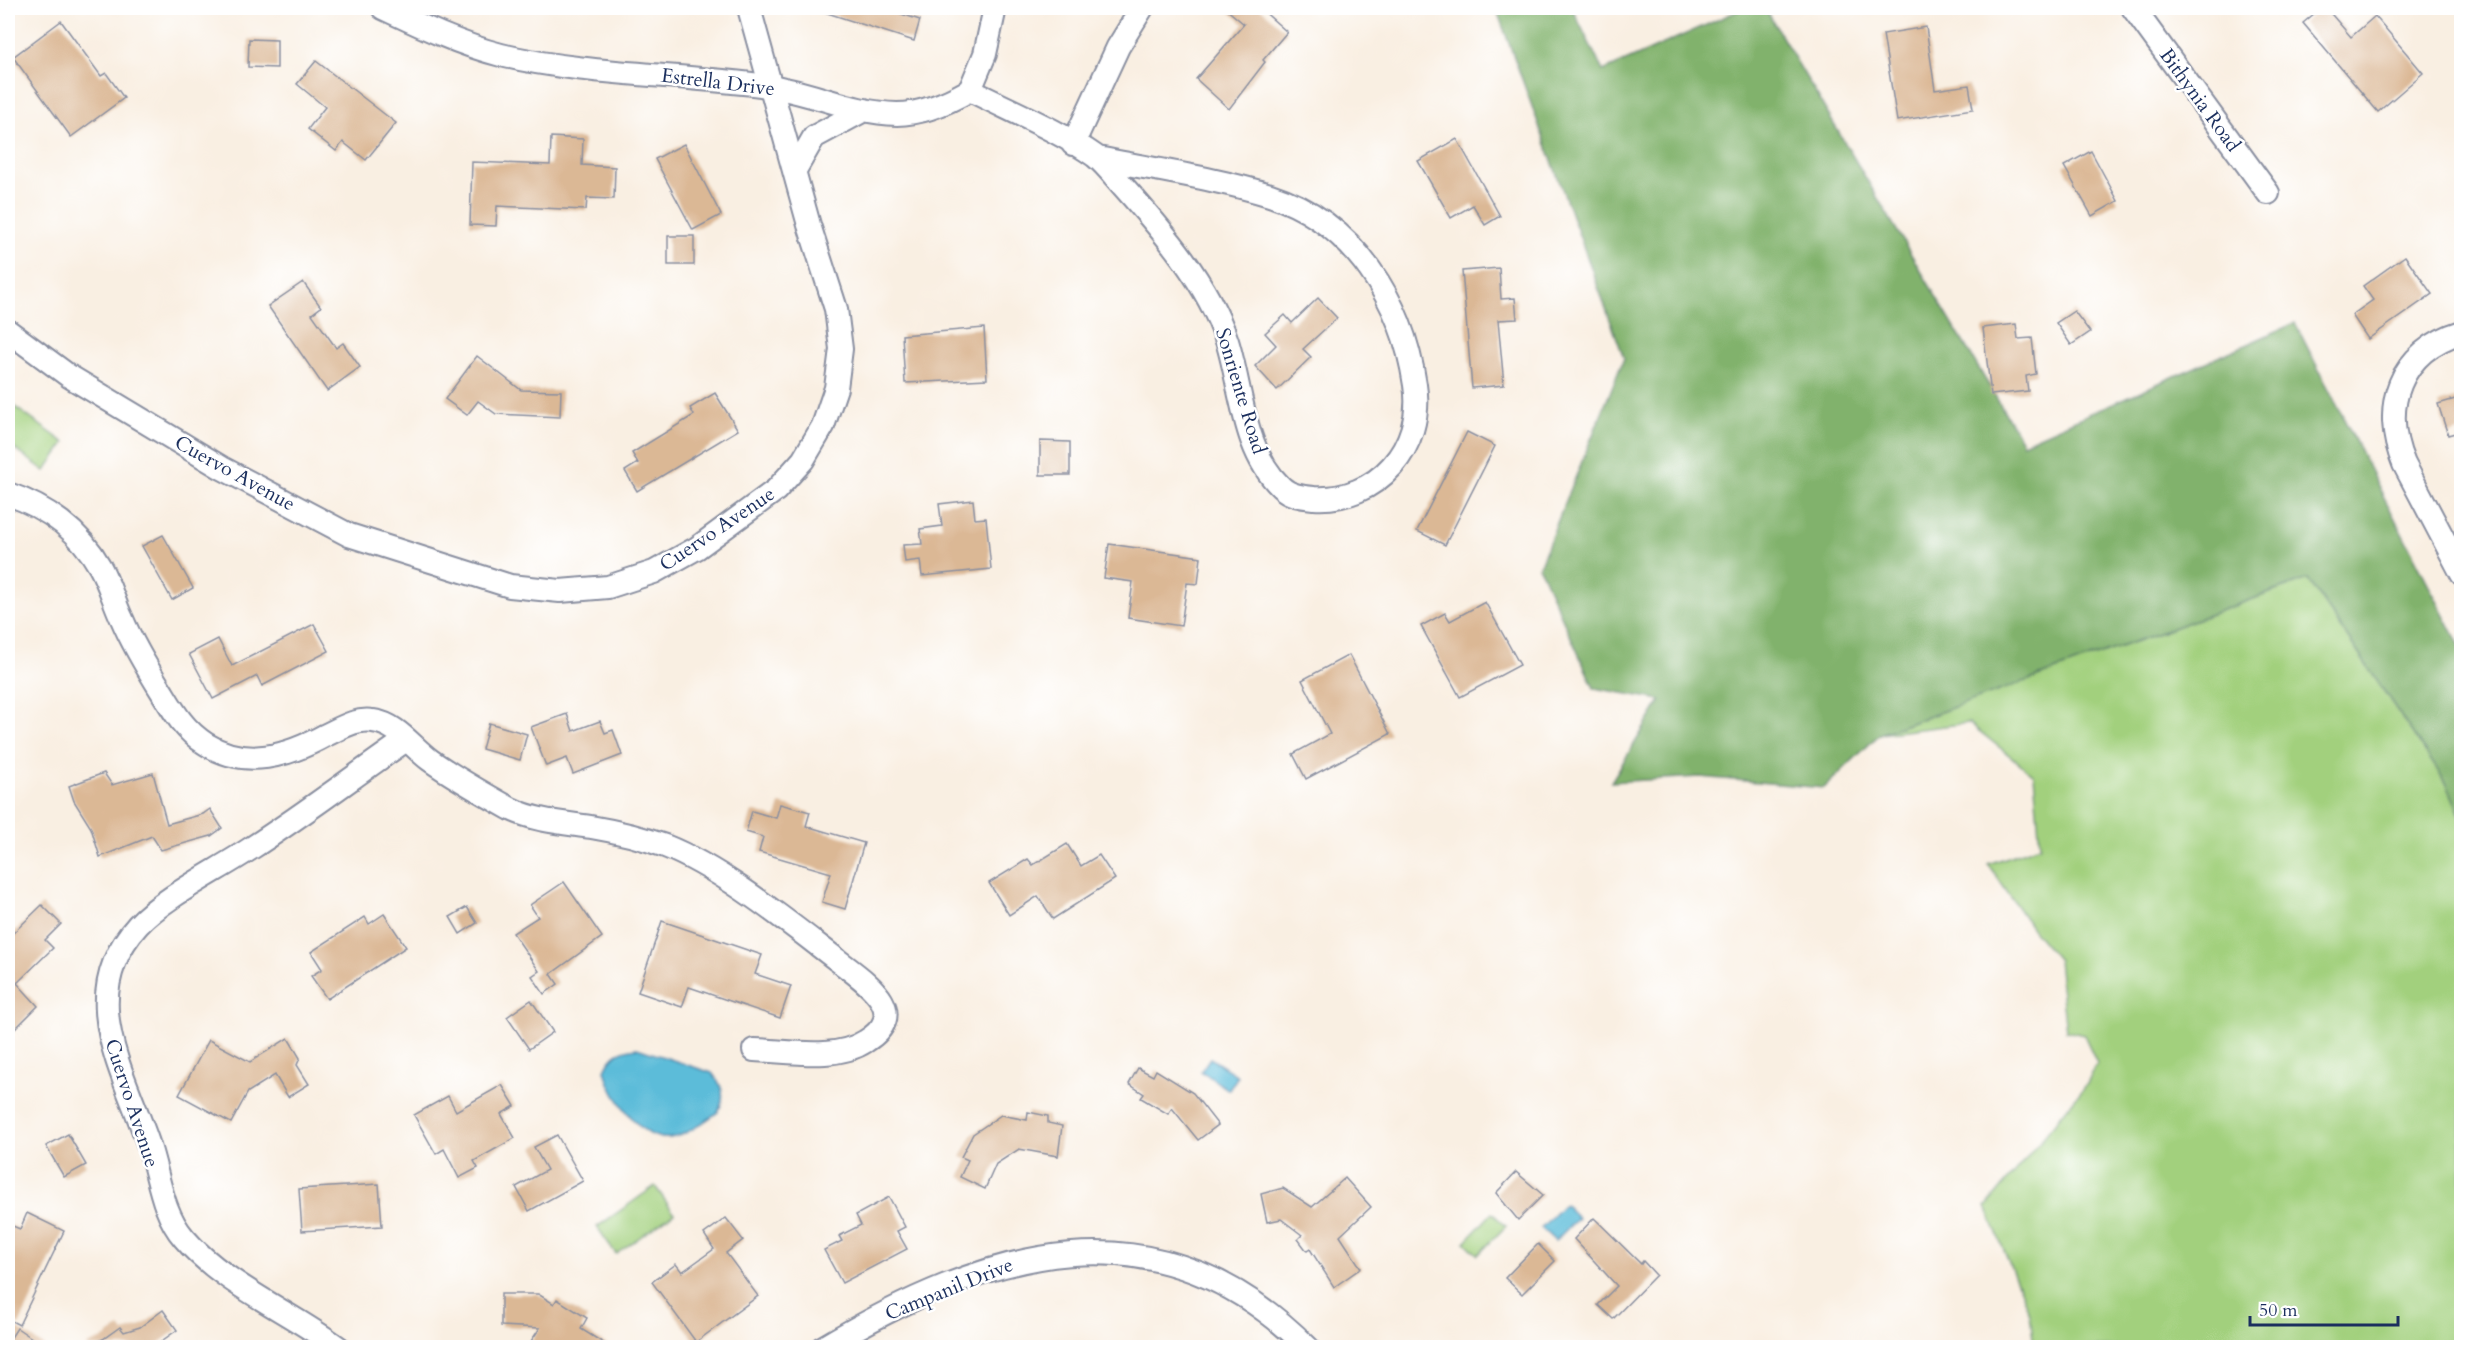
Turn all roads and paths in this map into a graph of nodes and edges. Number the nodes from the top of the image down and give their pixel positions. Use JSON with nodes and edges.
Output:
{"nodes":[{"id":1,"x":382,"y":8,"type":"edge"},
{"id":2,"x":749,"y":8,"type":"edge"},
{"id":3,"x":995,"y":8,"type":"edge"},
{"id":4,"x":1142,"y":8,"type":"edge"},
{"id":5,"x":2133,"y":8,"type":"edge"},
{"id":6,"x":771,"y":86,"type":"junction"},
{"id":7,"x":970,"y":90,"type":"junction"},
{"id":8,"x":864,"y":110,"type":"junction"},
{"id":9,"x":1073,"y":144,"type":"junction"},
{"id":10,"x":1098,"y":158,"type":"junction"},
{"id":11,"x":795,"y":170,"type":"junction"},
{"id":12,"x":2268,"y":193,"type":"dead end"},
{"id":13,"x":8,"y":331,"type":"edge"},
{"id":14,"x":2462,"y":332,"type":"edge"},
{"id":15,"x":8,"y":494,"type":"edge"},
{"id":16,"x":2462,"y":574,"type":"edge"},
{"id":17,"x":406,"y":740,"type":"junction"},
{"id":18,"x":754,"y":1050,"type":"dead end"},
{"id":19,"x":339,"y":1347,"type":"edge"},
{"id":20,"x":822,"y":1347,"type":"edge"},
{"id":21,"x":1308,"y":1347,"type":"edge"}],
"edges":[{"from":1,"to":6,"type":"street","name":"Estrella Drive"},
{"from":2,"to":6,"type":"street","name":"Cuervo Avenue"},
{"from":3,"to":7,"type":"street"},
{"from":4,"to":9,"type":"street"},
{"from":5,"to":12,"type":"street","name":"Bithynia Road"},
{"from":6,"to":8,"type":"street","name":"Estrella Drive"},
{"from":6,"to":11,"type":"street","name":"Cuervo Avenue"},
{"from":7,"to":8,"type":"street","name":"Estrella Drive"},
{"from":7,"to":9,"type":"street","name":"Sonriente Road"},
{"from":8,"to":11,"type":"street"},
{"from":9,"to":10,"type":"street","name":"Sonriente Road"},
{"from":10,"to":10,"type":"street","name":"Sonriente Road"},
{"from":11,"to":13,"type":"street","name":"Cuervo Avenue"},
{"from":14,"to":16,"type":"street"},
{"from":15,"to":17,"type":"street"},
{"from":17,"to":18,"type":"street"},
{"from":17,"to":19,"type":"street","name":"Cuervo Avenue"},
{"from":20,"to":21,"type":"street","name":"Campanil Drive"}]}
